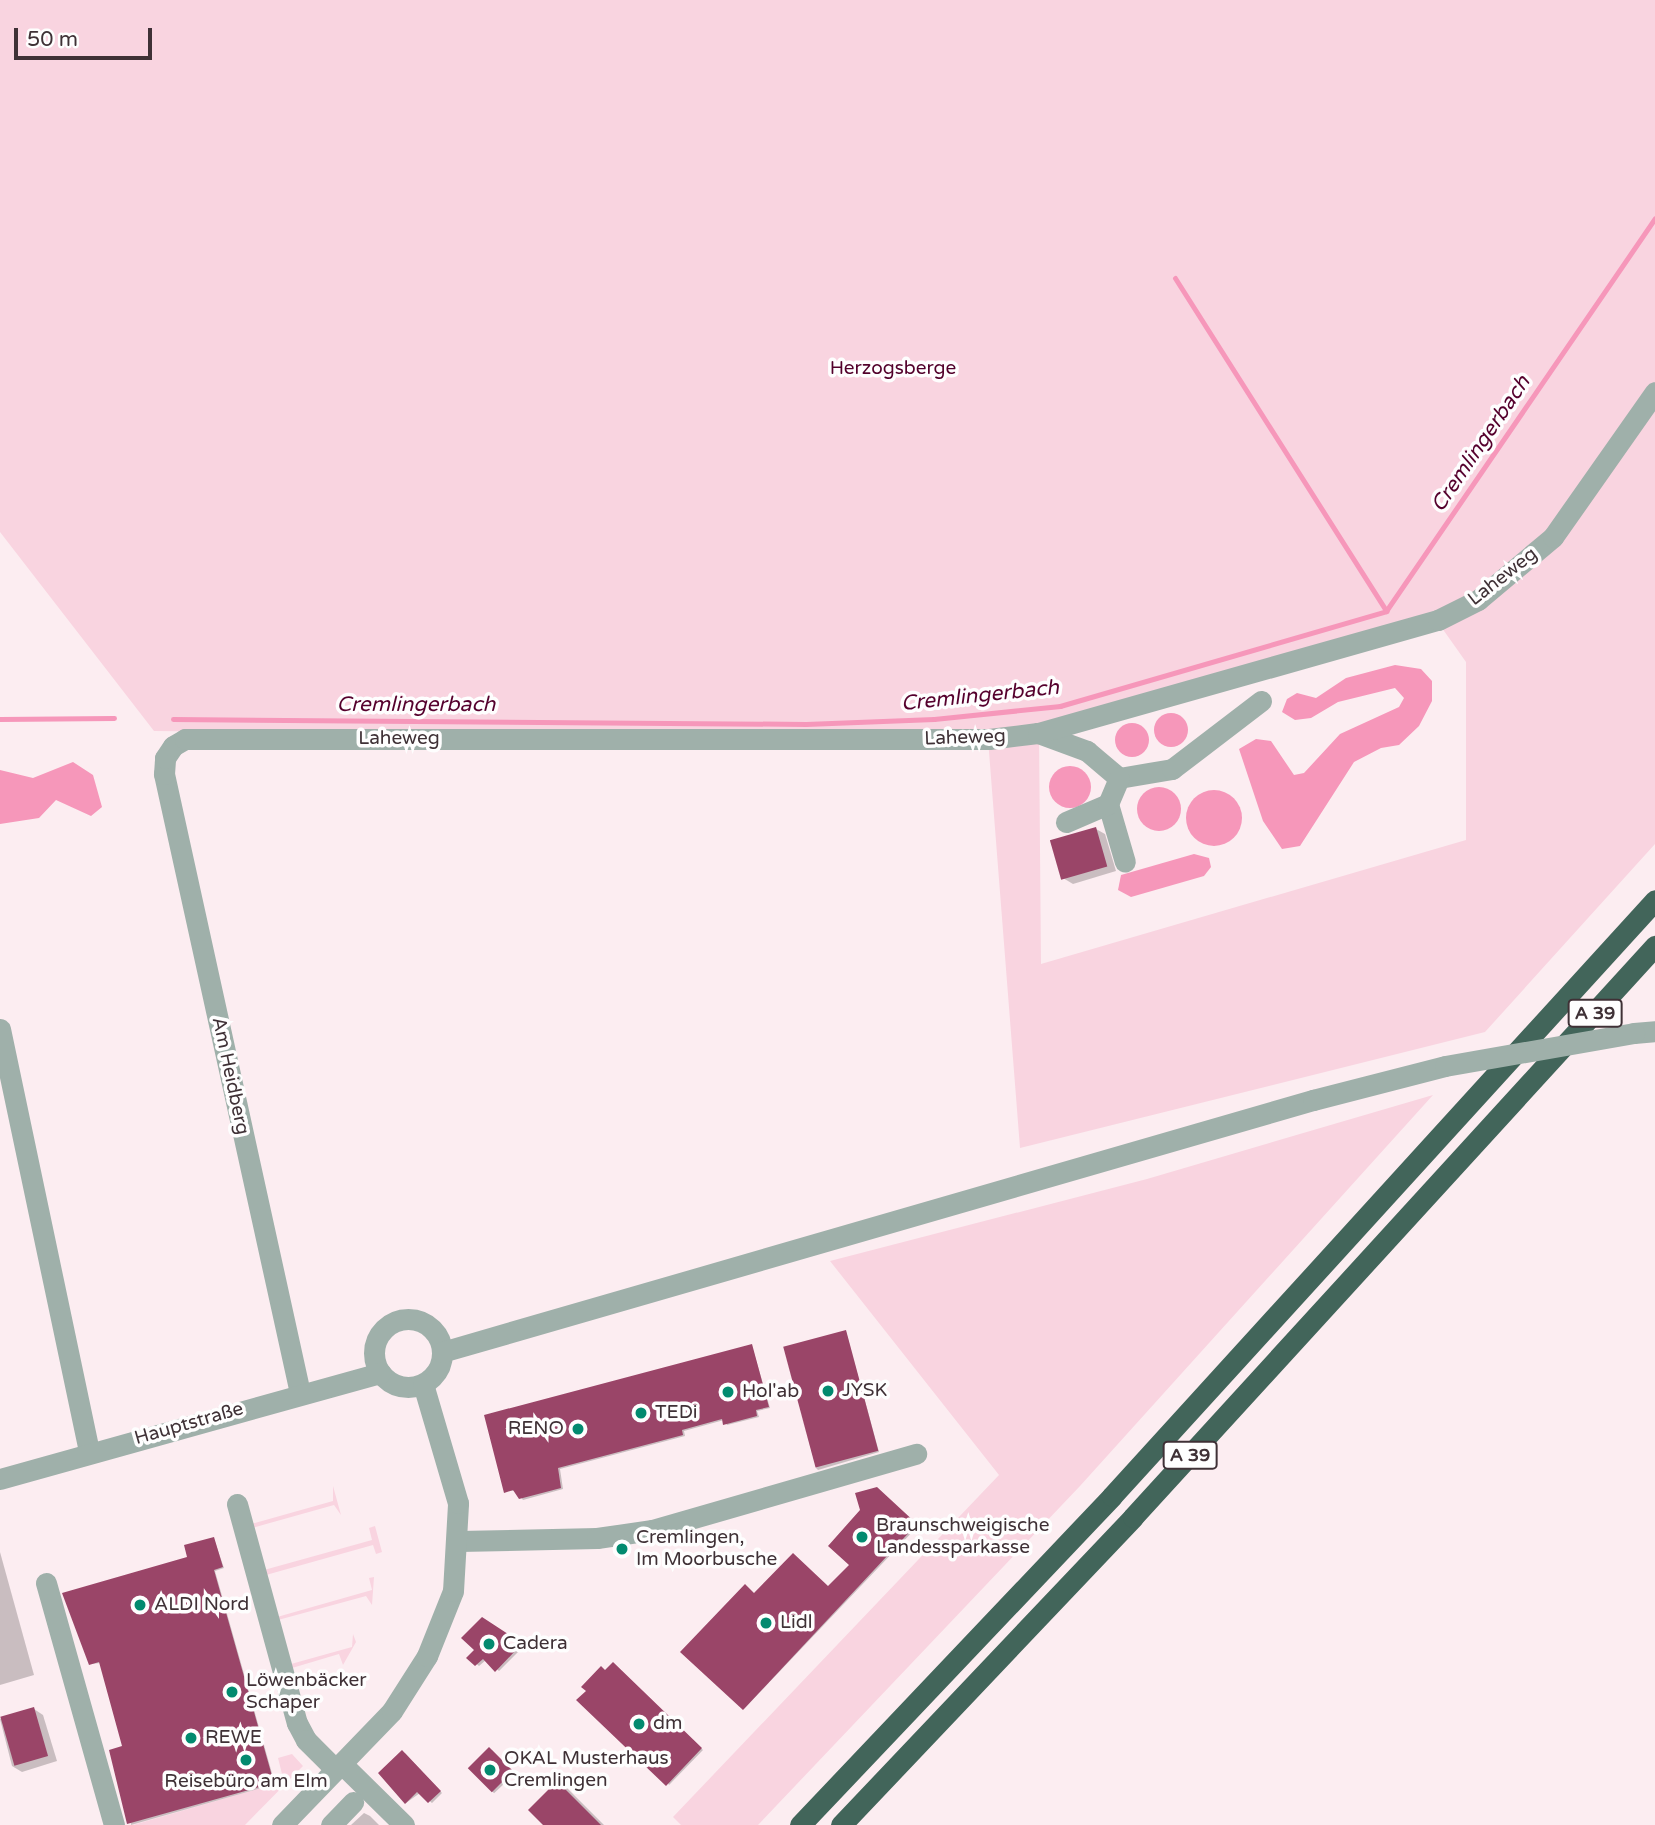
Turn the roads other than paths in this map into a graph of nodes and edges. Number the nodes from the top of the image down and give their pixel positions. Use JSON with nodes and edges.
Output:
{"nodes":[{"id":1,"x":1655,"y":393,"type":"edge"},
{"id":2,"x":1261,"y":701,"type":"dead end"},
{"id":3,"x":1038,"y":733,"type":"junction"},
{"id":4,"x":165,"y":758,"type":"joint"},
{"id":5,"x":1119,"y":778,"type":"junction"},
{"id":6,"x":1108,"y":804,"type":"junction"},
{"id":7,"x":1066,"y":822,"type":"dead end"},
{"id":8,"x":1125,"y":862,"type":"dead end"},
{"id":9,"x":1655,"y":900,"type":"edge"},
{"id":10,"x":1655,"y":946,"type":"edge"},
{"id":11,"x":0,"y":1030,"type":"edge"},
{"id":12,"x":1655,"y":1031,"type":"edge"},
{"id":13,"x":442,"y":1352,"type":"junction"},
{"id":14,"x":380,"y":1373,"type":"junction"},
{"id":15,"x":423,"y":1384,"type":"junction"},
{"id":16,"x":300,"y":1393,"type":"junction"},
{"id":17,"x":89,"y":1453,"type":"junction"},
{"id":18,"x":916,"y":1454,"type":"dead end"},
{"id":19,"x":0,"y":1479,"type":"edge"},
{"id":20,"x":237,"y":1504,"type":"dead end"},
{"id":21,"x":459,"y":1541,"type":"junction"},
{"id":22,"x":46,"y":1583,"type":"dead end"},
{"id":23,"x":339,"y":1767,"type":"junction"},
{"id":24,"x":353,"y":1802,"type":"dead end"},
{"id":25,"x":295,"y":1820,"type":"edge"},
{"id":26,"x":114,"y":1825,"type":"edge"},
{"id":27,"x":331,"y":1825,"type":"edge"},
{"id":28,"x":404,"y":1825,"type":"edge"},
{"id":29,"x":800,"y":1825,"type":"edge"},
{"id":30,"x":841,"y":1825,"type":"edge"}],
"edges":[{"from":1,"to":3,"type":"street","name":"Laheweg"},
{"from":2,"to":5,"type":"street"},
{"from":3,"to":4,"type":"street","name":"Laheweg"},
{"from":3,"to":5,"type":"street"},
{"from":4,"to":16,"type":"street","name":"Am Heidberg"},
{"from":5,"to":6,"type":"street"},
{"from":6,"to":7,"type":"street"},
{"from":6,"to":8,"type":"street"},
{"from":9,"to":29,"type":"highway","number":"A 39"},
{"from":10,"to":30,"type":"highway","number":"A 39"},
{"from":11,"to":17,"type":"street"},
{"from":12,"to":13,"type":"street","bridge":true},
{"from":13,"to":14,"type":"street"},
{"from":13,"to":15,"type":"street"},
{"from":14,"to":15,"type":"street"},
{"from":14,"to":16,"type":"street","name":"Hauptstraße"},
{"from":15,"to":21,"type":"street"},
{"from":16,"to":17,"type":"street","name":"Hauptstraße"},
{"from":17,"to":19,"type":"street","name":"Hauptstraße"},
{"from":18,"to":21,"type":"street"},
{"from":20,"to":23,"type":"street"},
{"from":21,"to":23,"type":"street"},
{"from":22,"to":26,"type":"street"},
{"from":23,"to":25,"type":"street"},
{"from":23,"to":28,"type":"street"},
{"from":24,"to":27,"type":"street"}]}
